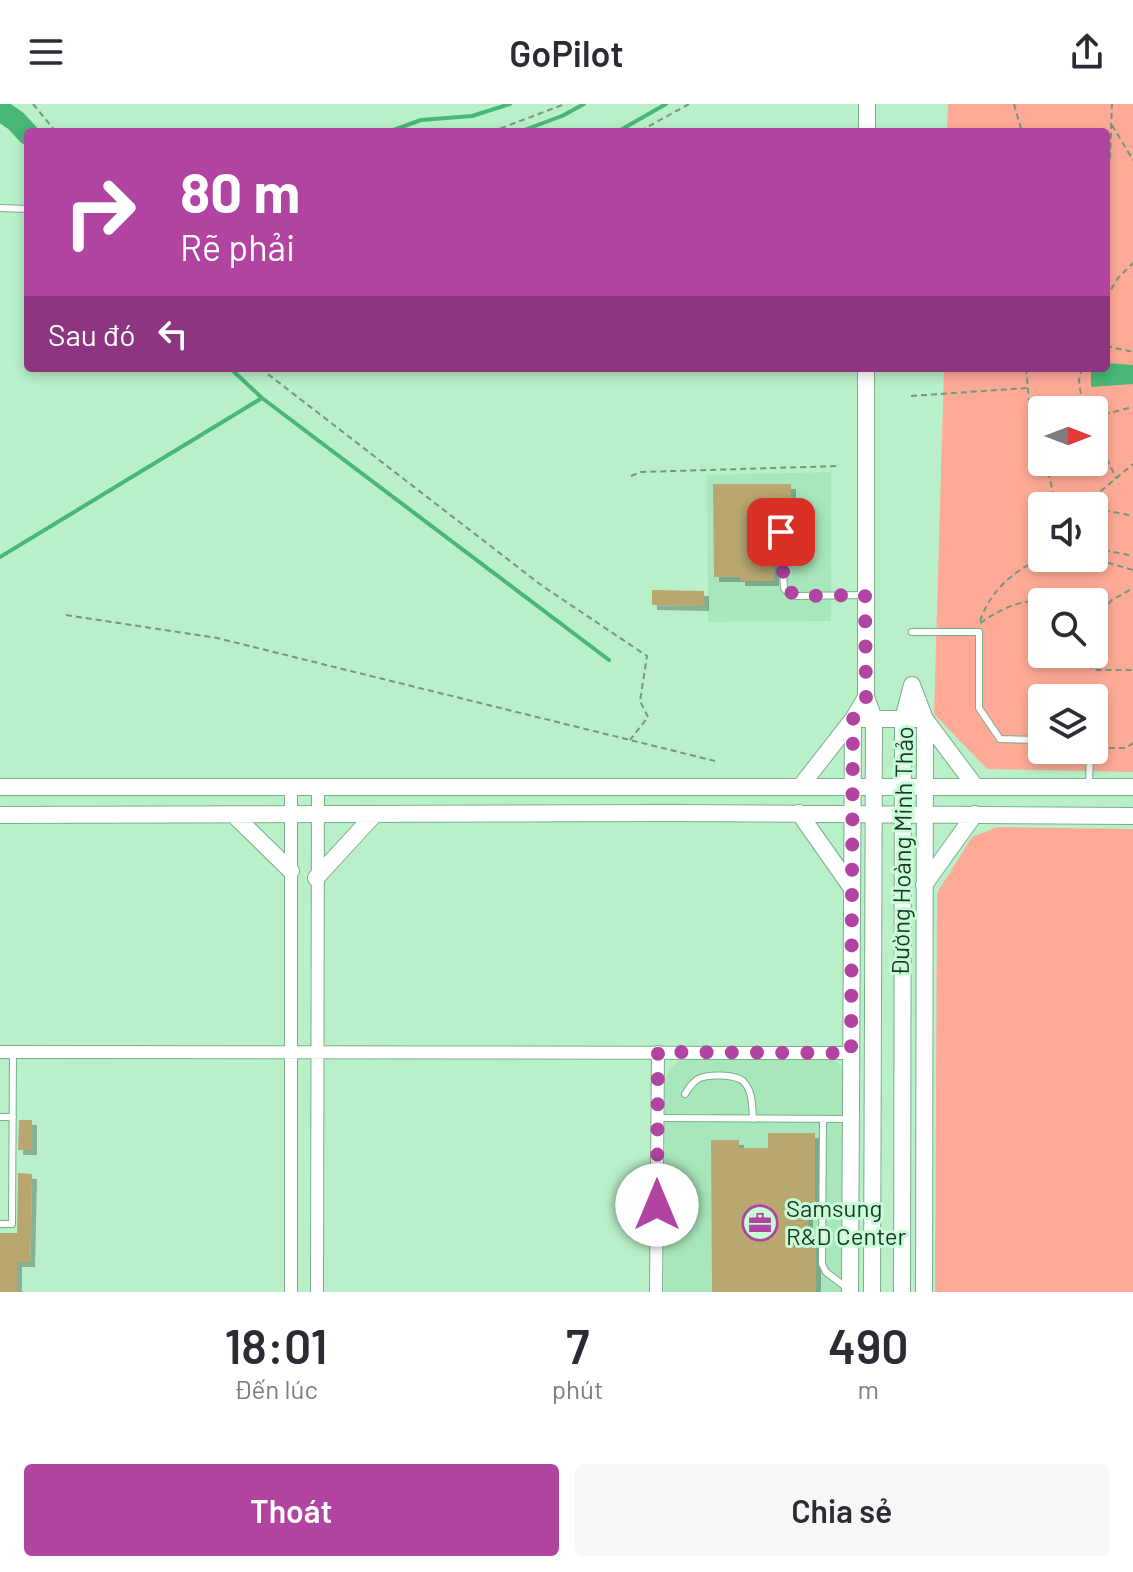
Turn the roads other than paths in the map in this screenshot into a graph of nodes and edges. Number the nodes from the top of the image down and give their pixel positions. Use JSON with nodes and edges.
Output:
{"nodes":[{"id":1,"x":867,"y":104,"type":"edge"},
{"id":2,"x":867,"y":128,"type":"edge"},
{"id":3,"x":0,"y":208,"type":"edge"},
{"id":4,"x":24,"y":209,"type":"edge"},
{"id":5,"x":866,"y":372,"type":"edge"},
{"id":6,"x":781,"y":532,"type":"dead end"},
{"id":7,"x":865,"y":595,"type":"junction"},
{"id":8,"x":912,"y":632,"type":"dead end"},
{"id":9,"x":866,"y":697,"type":"junction"},
{"id":10,"x":853,"y":719,"type":"junction"},
{"id":11,"x":874,"y":719,"type":"junction"},
{"id":12,"x":903,"y":719,"type":"junction"},
{"id":13,"x":925,"y":719,"type":"junction"},
{"id":14,"x":1028,"y":740,"type":"edge"},
{"id":15,"x":1091,"y":764,"type":"edge"},
{"id":16,"x":924,"y":786,"type":"junction"},
{"id":17,"x":975,"y":786,"type":"junction"},
{"id":18,"x":0,"y":787,"type":"edge"},
{"id":19,"x":291,"y":787,"type":"junction"},
{"id":20,"x":318,"y":787,"type":"junction"},
{"id":21,"x":800,"y":787,"type":"junction"},
{"id":22,"x":853,"y":787,"type":"junction"},
{"id":23,"x":874,"y":787,"type":"junction"},
{"id":24,"x":902,"y":787,"type":"junction"},
{"id":25,"x":1089,"y":787,"type":"junction"},
{"id":26,"x":1133,"y":787,"type":"edge"},
{"id":27,"x":799,"y":813,"type":"junction"},
{"id":28,"x":852,"y":814,"type":"junction"},
{"id":29,"x":873,"y":814,"type":"junction"},
{"id":30,"x":902,"y":814,"type":"junction"},
{"id":31,"x":924,"y":814,"type":"junction"},
{"id":32,"x":975,"y":814,"type":"junction"},
{"id":33,"x":0,"y":815,"type":"edge"},
{"id":34,"x":291,"y":815,"type":"junction"},
{"id":35,"x":317,"y":815,"type":"junction"},
{"id":36,"x":374,"y":815,"type":"junction"},
{"id":37,"x":235,"y":816,"type":"junction"},
{"id":38,"x":1133,"y":816,"type":"edge"},
{"id":39,"x":291,"y":871,"type":"junction"},
{"id":40,"x":316,"y":878,"type":"junction"},
{"id":41,"x":924,"y":885,"type":"junction"},
{"id":42,"x":901,"y":886,"type":"junction"},
{"id":43,"x":851,"y":887,"type":"junction"},
{"id":44,"x":872,"y":887,"type":"junction"},
{"id":45,"x":6,"y":1052,"type":"edge"},
{"id":46,"x":292,"y":1052,"type":"junction"},
{"id":47,"x":318,"y":1052,"type":"junction"},
{"id":48,"x":658,"y":1052,"type":"junction"},
{"id":49,"x":851,"y":1053,"type":"junction"},
{"id":50,"x":685,"y":1094,"type":"dead end"},
{"id":51,"x":0,"y":1117,"type":"edge"},
{"id":52,"x":13,"y":1117,"type":"junction"},
{"id":53,"x":657,"y":1118,"type":"junction"},
{"id":54,"x":753,"y":1119,"type":"junction"},
{"id":55,"x":823,"y":1119,"type":"junction"},
{"id":56,"x":851,"y":1119,"type":"junction"},
{"id":57,"x":0,"y":1224,"type":"edge"},
{"id":58,"x":291,"y":1292,"type":"edge"},
{"id":59,"x":317,"y":1292,"type":"edge"},
{"id":60,"x":656,"y":1292,"type":"edge"},
{"id":61,"x":850,"y":1292,"type":"edge"},
{"id":62,"x":872,"y":1292,"type":"edge"},
{"id":63,"x":902,"y":1292,"type":"edge"},
{"id":64,"x":924,"y":1292,"type":"edge"}],
"edges":[{"from":1,"to":2,"type":"main road"},
{"from":3,"to":4,"type":"lane"},
{"from":5,"to":7,"type":"main road","name":"Đường Hoàng Minh Thảo"},
{"from":6,"to":7,"type":"lane"},
{"from":7,"to":9,"type":"main road","name":"Đường Hoàng Minh Thảo"},
{"from":8,"to":14,"type":"lane"},
{"from":9,"to":10,"type":"main road"},
{"from":9,"to":11,"type":"main road","name":"Đường Hoàng Minh Thảo"},
{"from":10,"to":11,"type":"main road"},
{"from":10,"to":21,"type":"main road"},
{"from":10,"to":22,"type":"main road","name":"Đường Hoàng Minh Thảo"},
{"from":11,"to":12,"type":"main road"},
{"from":11,"to":23,"type":"main road","name":"Đường Hoàng Minh Thảo"},
{"from":12,"to":13,"type":"main road"},
{"from":12,"to":13,"type":"main road","name":"Đường Hoàng Minh Thảo"},
{"from":12,"to":24,"type":"main road","name":"Đường Hoàng Minh Thảo"},
{"from":13,"to":16,"type":"main road","name":"Đường Hoàng Minh Thảo"},
{"from":13,"to":17,"type":"main road"},
{"from":15,"to":25,"type":"lane"},
{"from":16,"to":17,"type":"main road"},
{"from":16,"to":24,"type":"main road"},
{"from":16,"to":31,"type":"main road","name":"Đường Hoàng Minh Thảo"},
{"from":17,"to":25,"type":"main road"},
{"from":18,"to":19,"type":"main road"},
{"from":19,"to":20,"type":"main road"},
{"from":19,"to":34,"type":"street"},
{"from":20,"to":21,"type":"main road"},
{"from":20,"to":35,"type":"street"},
{"from":21,"to":22,"type":"main road"},
{"from":22,"to":23,"type":"main road"},
{"from":22,"to":28,"type":"main road","name":"Đường Hoàng Minh Thảo"},
{"from":23,"to":24,"type":"main road"},
{"from":23,"to":29,"type":"main road","name":"Đường Hoàng Minh Thảo"},
{"from":24,"to":30,"type":"main road","name":"Đường Hoàng Minh Thảo"},
{"from":25,"to":26,"type":"main road"},
{"from":27,"to":28,"type":"main road"},
{"from":27,"to":36,"type":"main road"},
{"from":27,"to":43,"type":"main road"},
{"from":28,"to":29,"type":"main road"},
{"from":28,"to":43,"type":"main road","name":"Đường Hoàng Minh Thảo"},
{"from":29,"to":30,"type":"main road"},
{"from":29,"to":44,"type":"main road","name":"Đường Hoàng Minh Thảo"},
{"from":30,"to":31,"type":"main road"},
{"from":30,"to":42,"type":"main road","name":"Đường Hoàng Minh Thảo"},
{"from":31,"to":32,"type":"main road"},
{"from":31,"to":41,"type":"main road","name":"Đường Hoàng Minh Thảo"},
{"from":32,"to":38,"type":"main road"},
{"from":32,"to":41,"type":"main road"},
{"from":33,"to":37,"type":"main road"},
{"from":34,"to":35,"type":"main road"},
{"from":34,"to":37,"type":"main road"},
{"from":34,"to":39,"type":"street"},
{"from":35,"to":36,"type":"main road"},
{"from":35,"to":40,"type":"street"},
{"from":36,"to":40,"type":"main road"},
{"from":37,"to":39,"type":"main road"},
{"from":39,"to":46,"type":"street"},
{"from":40,"to":47,"type":"street"},
{"from":41,"to":42,"type":"main road"},
{"from":41,"to":64,"type":"main road","name":"Đường Hoàng Minh Thảo"},
{"from":42,"to":63,"type":"main road","name":"Đường Hoàng Minh Thảo"},
{"from":43,"to":44,"type":"main road"},
{"from":43,"to":49,"type":"main road","name":"Đường Hoàng Minh Thảo"},
{"from":44,"to":62,"type":"main road","name":"Đường Hoàng Minh Thảo"},
{"from":45,"to":46,"type":"street"},
{"from":45,"to":52,"type":"lane"},
{"from":46,"to":47,"type":"street"},
{"from":46,"to":58,"type":"street"},
{"from":47,"to":48,"type":"street"},
{"from":47,"to":59,"type":"street"},
{"from":48,"to":49,"type":"street"},
{"from":48,"to":53,"type":"street"},
{"from":49,"to":56,"type":"main road","name":"Đường Hoàng Minh Thảo"},
{"from":50,"to":54,"type":"lane"},
{"from":51,"to":52,"type":"lane"},
{"from":52,"to":57,"type":"lane"},
{"from":53,"to":54,"type":"lane"},
{"from":53,"to":60,"type":"street"},
{"from":54,"to":55,"type":"lane"},
{"from":55,"to":56,"type":"lane"},
{"from":55,"to":61,"type":"lane"},
{"from":56,"to":61,"type":"main road","name":"Đường Hoàng Minh Thảo"}]}
